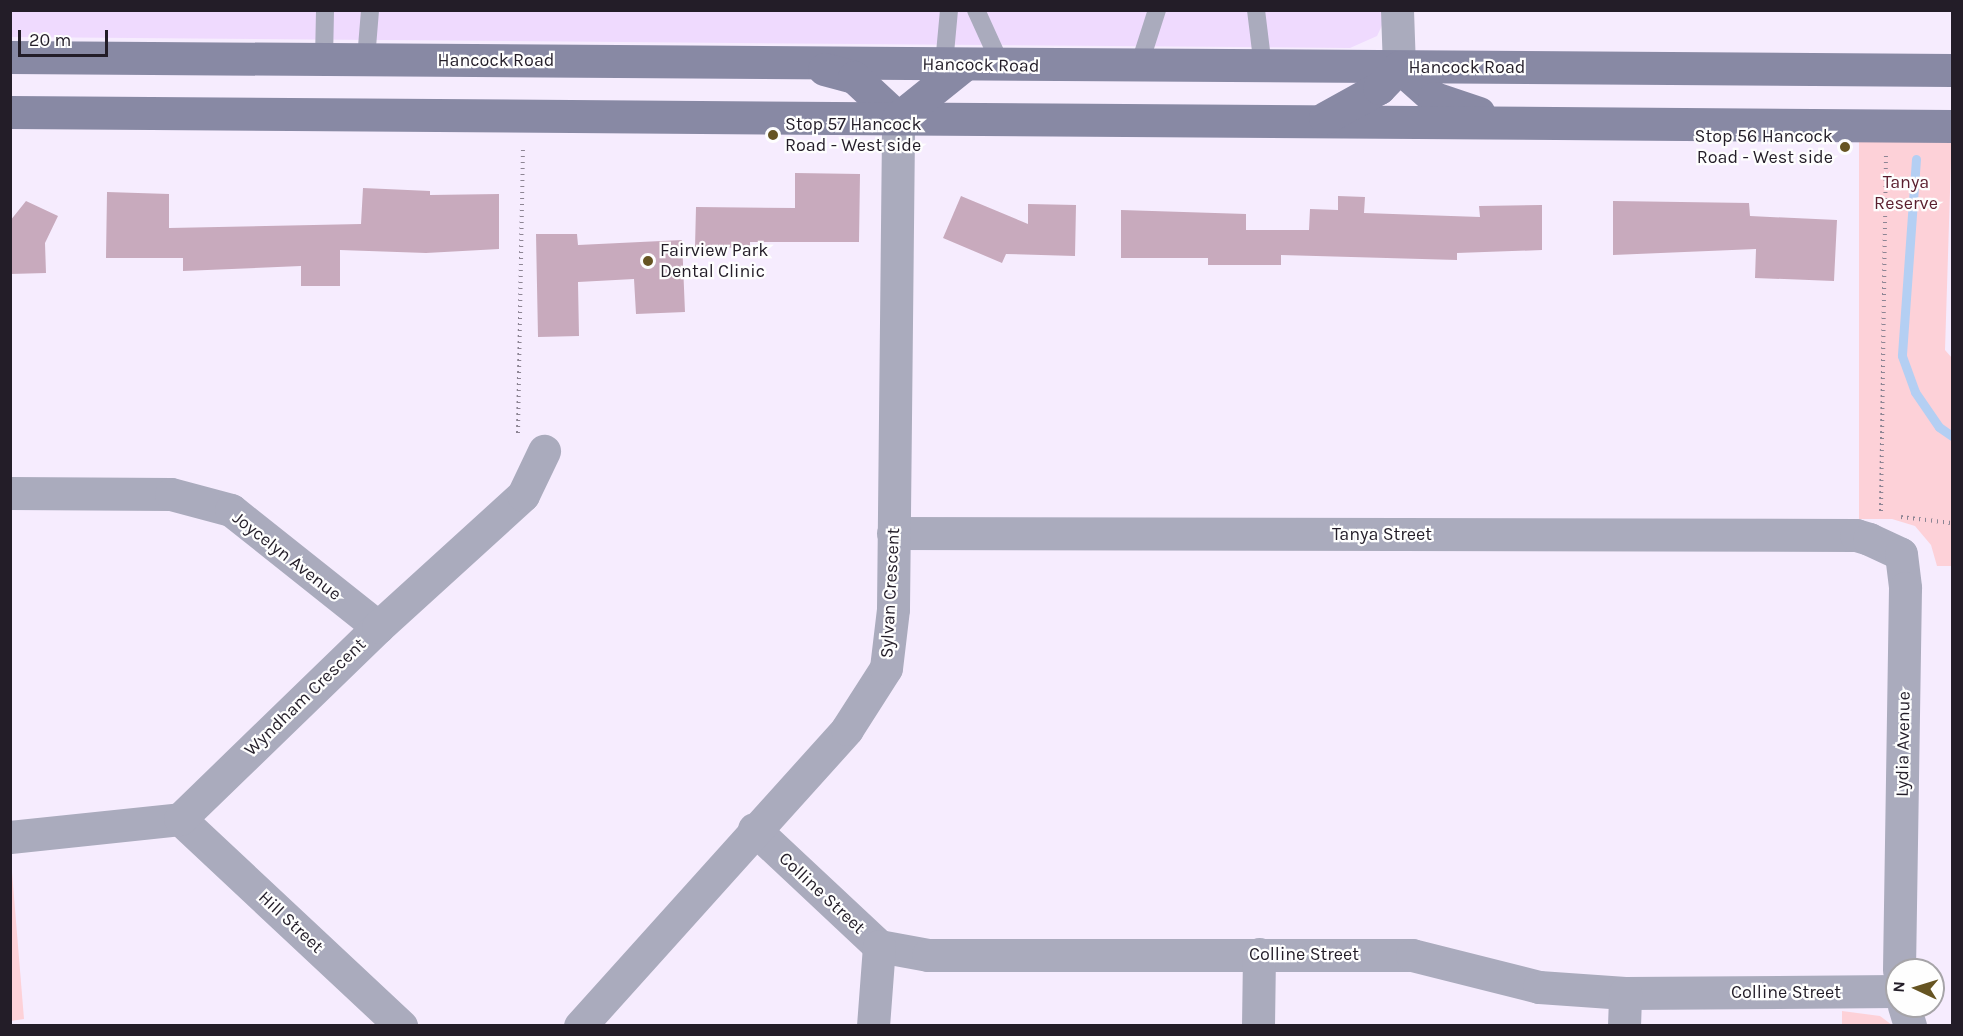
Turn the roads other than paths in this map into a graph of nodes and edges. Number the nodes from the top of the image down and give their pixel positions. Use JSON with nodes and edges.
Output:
{"nodes":[{"id":1,"x":325,"y":10,"type":"edge"},
{"id":2,"x":370,"y":10,"type":"edge"},
{"id":3,"x":949,"y":10,"type":"edge"},
{"id":4,"x":976,"y":10,"type":"edge"},
{"id":5,"x":1157,"y":10,"type":"edge"},
{"id":6,"x":1256,"y":10,"type":"edge"},
{"id":7,"x":1397,"y":10,"type":"edge"},
{"id":8,"x":10,"y":57,"type":"edge"},
{"id":9,"x":324,"y":59,"type":"junction"},
{"id":10,"x":366,"y":59,"type":"junction"},
{"id":11,"x":798,"y":63,"type":"junction"},
{"id":12,"x":954,"y":64,"type":"junction"},
{"id":13,"x":1001,"y":65,"type":"junction"},
{"id":14,"x":1139,"y":66,"type":"junction"},
{"id":15,"x":1263,"y":67,"type":"junction"},
{"id":16,"x":1399,"y":67,"type":"junction"},
{"id":17,"x":1953,"y":70,"type":"edge"},
{"id":18,"x":10,"y":111,"type":"edge"},
{"id":19,"x":898,"y":118,"type":"junction"},
{"id":20,"x":1319,"y":121,"type":"junction"},
{"id":21,"x":1510,"y":122,"type":"junction"},
{"id":22,"x":1953,"y":126,"type":"edge"},
{"id":23,"x":531,"y":446,"type":"road end"},
{"id":24,"x":10,"y":493,"type":"edge"},
{"id":25,"x":1875,"y":527,"type":"joint"},
{"id":26,"x":893,"y":533,"type":"junction"},
{"id":27,"x":378,"y":627,"type":"junction"},
{"id":28,"x":180,"y":819,"type":"junction"},
{"id":29,"x":754,"y":829,"type":"junction"},
{"id":30,"x":10,"y":837,"type":"edge"},
{"id":31,"x":879,"y":946,"type":"junction"},
{"id":32,"x":1259,"y":954,"type":"junction"},
{"id":33,"x":1899,"y":958,"type":"edge"},
{"id":34,"x":1885,"y":991,"type":"edge"},
{"id":35,"x":1626,"y":993,"type":"junction"},
{"id":36,"x":401,"y":1026,"type":"edge"},
{"id":37,"x":580,"y":1026,"type":"edge"},
{"id":38,"x":873,"y":1026,"type":"edge"},
{"id":39,"x":1258,"y":1026,"type":"edge"},
{"id":40,"x":1624,"y":1026,"type":"edge"}],
"edges":[{"from":1,"to":9,"type":"lane"},
{"from":2,"to":10,"type":"lane"},
{"from":3,"to":12,"type":"lane"},
{"from":4,"to":13,"type":"lane"},
{"from":5,"to":14,"type":"lane"},
{"from":6,"to":15,"type":"lane"},
{"from":7,"to":16,"type":"street"},
{"from":8,"to":9,"type":"main road","name":"Hancock Road"},
{"from":9,"to":10,"type":"main road","name":"Hancock Road"},
{"from":10,"to":11,"type":"main road","name":"Hancock Road"},
{"from":11,"to":12,"type":"main road","name":"Hancock Road"},
{"from":11,"to":19,"type":"main road"},
{"from":12,"to":13,"type":"main road","name":"Hancock Road"},
{"from":12,"to":19,"type":"main road"},
{"from":13,"to":14,"type":"main road","name":"Hancock Road"},
{"from":14,"to":15,"type":"main road","name":"Hancock Road"},
{"from":15,"to":16,"type":"main road","name":"Hancock Road"},
{"from":16,"to":17,"type":"main road","name":"Hancock Road"},
{"from":16,"to":20,"type":"main road"},
{"from":16,"to":21,"type":"main road"},
{"from":18,"to":19,"type":"main road"},
{"from":19,"to":20,"type":"main road"},
{"from":19,"to":26,"type":"street","name":"Sylvan Crescent"},
{"from":20,"to":21,"type":"main road"},
{"from":21,"to":22,"type":"main road"},
{"from":23,"to":27,"type":"street","name":"Wyndham Crescent"},
{"from":24,"to":27,"type":"street","name":"Joycelyn Avenue"},
{"from":25,"to":26,"type":"street","name":"Tanya Street"},
{"from":25,"to":33,"type":"street","name":"Lydia Avenue"},
{"from":26,"to":29,"type":"street","name":"Sylvan Crescent"},
{"from":27,"to":28,"type":"street","name":"Wyndham Crescent"},
{"from":28,"to":30,"type":"street"},
{"from":28,"to":36,"type":"street","name":"Hill Street"},
{"from":29,"to":31,"type":"street","name":"Colline Street"},
{"from":29,"to":37,"type":"street","name":"Sylvan Crescent"},
{"from":31,"to":32,"type":"street","name":"Colline Street"},
{"from":31,"to":38,"type":"street"},
{"from":32,"to":35,"type":"street","name":"Colline Street"},
{"from":32,"to":39,"type":"street"},
{"from":34,"to":35,"type":"street","name":"Colline Street"},
{"from":35,"to":40,"type":"street"}]}
